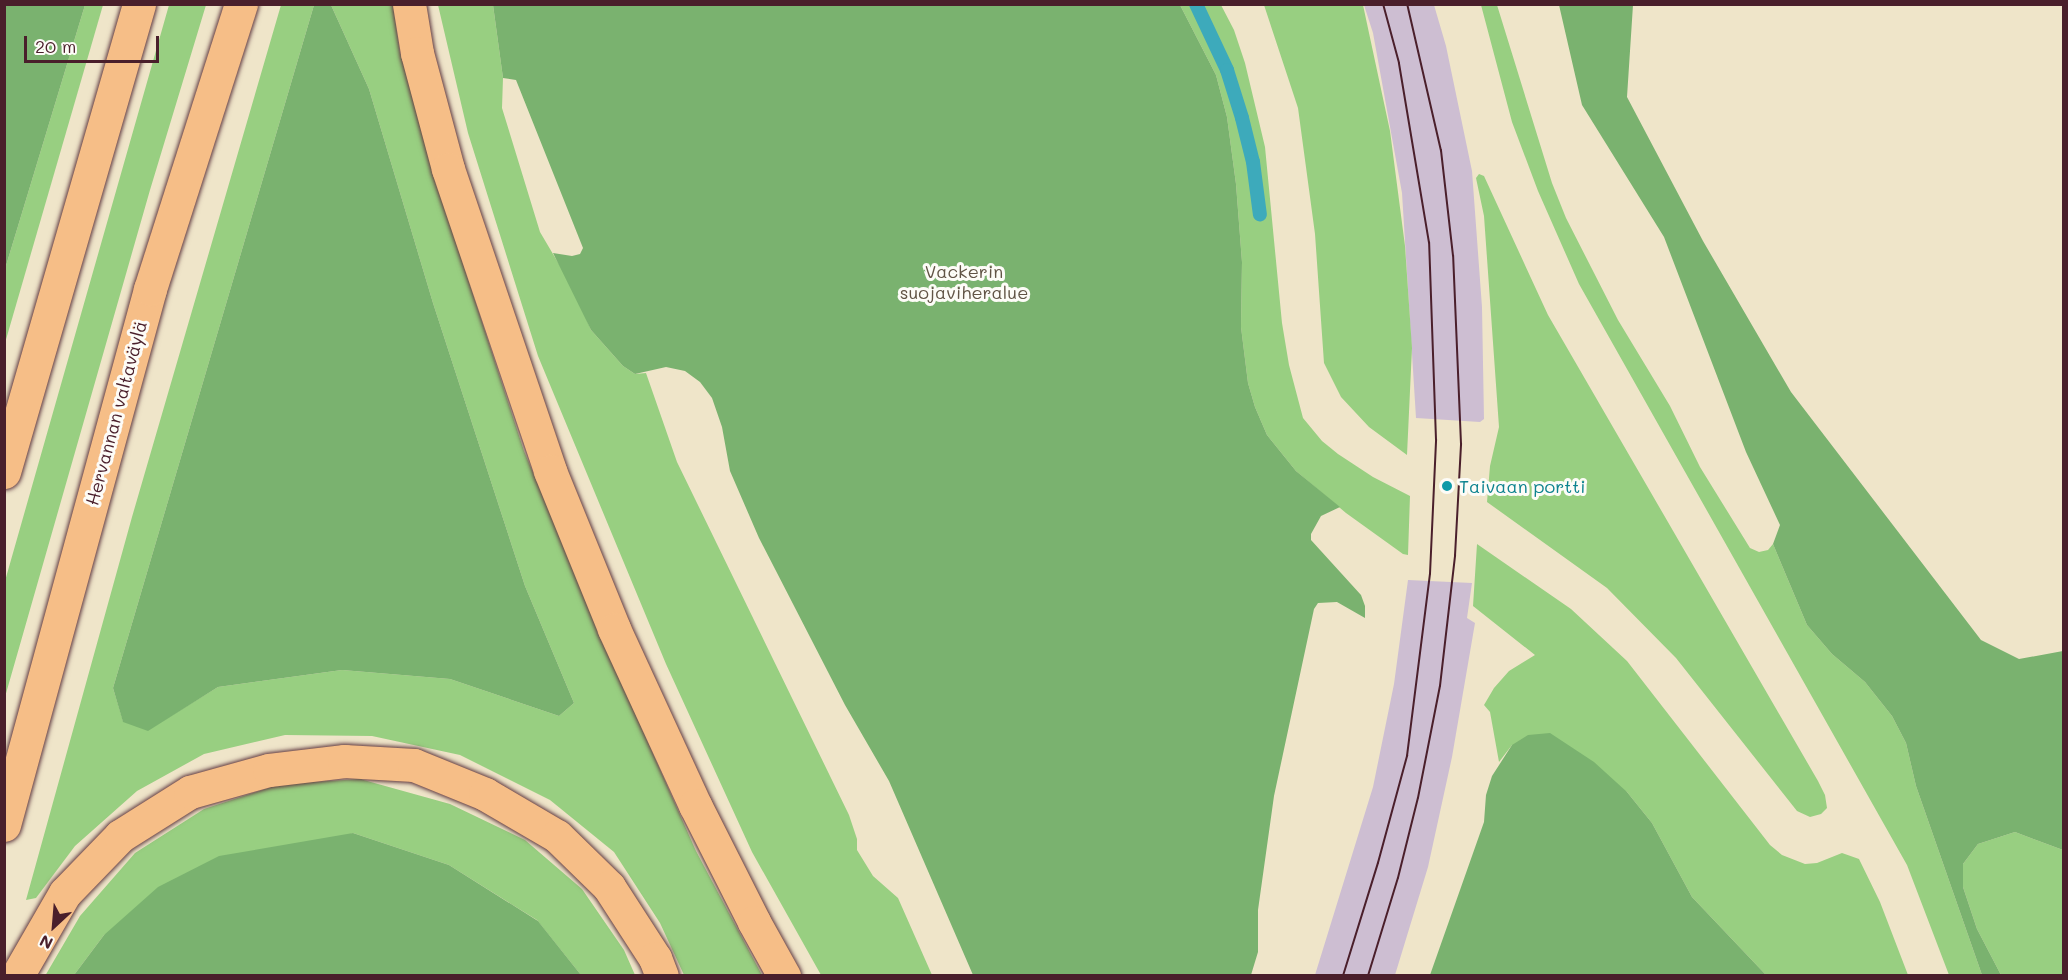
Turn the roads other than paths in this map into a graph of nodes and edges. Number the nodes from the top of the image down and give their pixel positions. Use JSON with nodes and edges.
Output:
{"nodes":[{"id":1,"x":139,"y":4,"type":"edge"},
{"id":2,"x":241,"y":4,"type":"edge"},
{"id":3,"x":409,"y":4,"type":"edge"},
{"id":4,"x":4,"y":472,"type":"edge"},
{"id":5,"x":4,"y":825,"type":"edge"},
{"id":6,"x":17,"y":975,"type":"edge"},
{"id":7,"x":662,"y":975,"type":"edge"},
{"id":8,"x":784,"y":975,"type":"edge"}],
"edges":[{"from":1,"to":4,"type":"highway"},
{"from":2,"to":5,"type":"highway","name":"Hervannan valtaväylä"},
{"from":3,"to":8,"type":"highway"},
{"from":6,"to":7,"type":"highway"}]}
